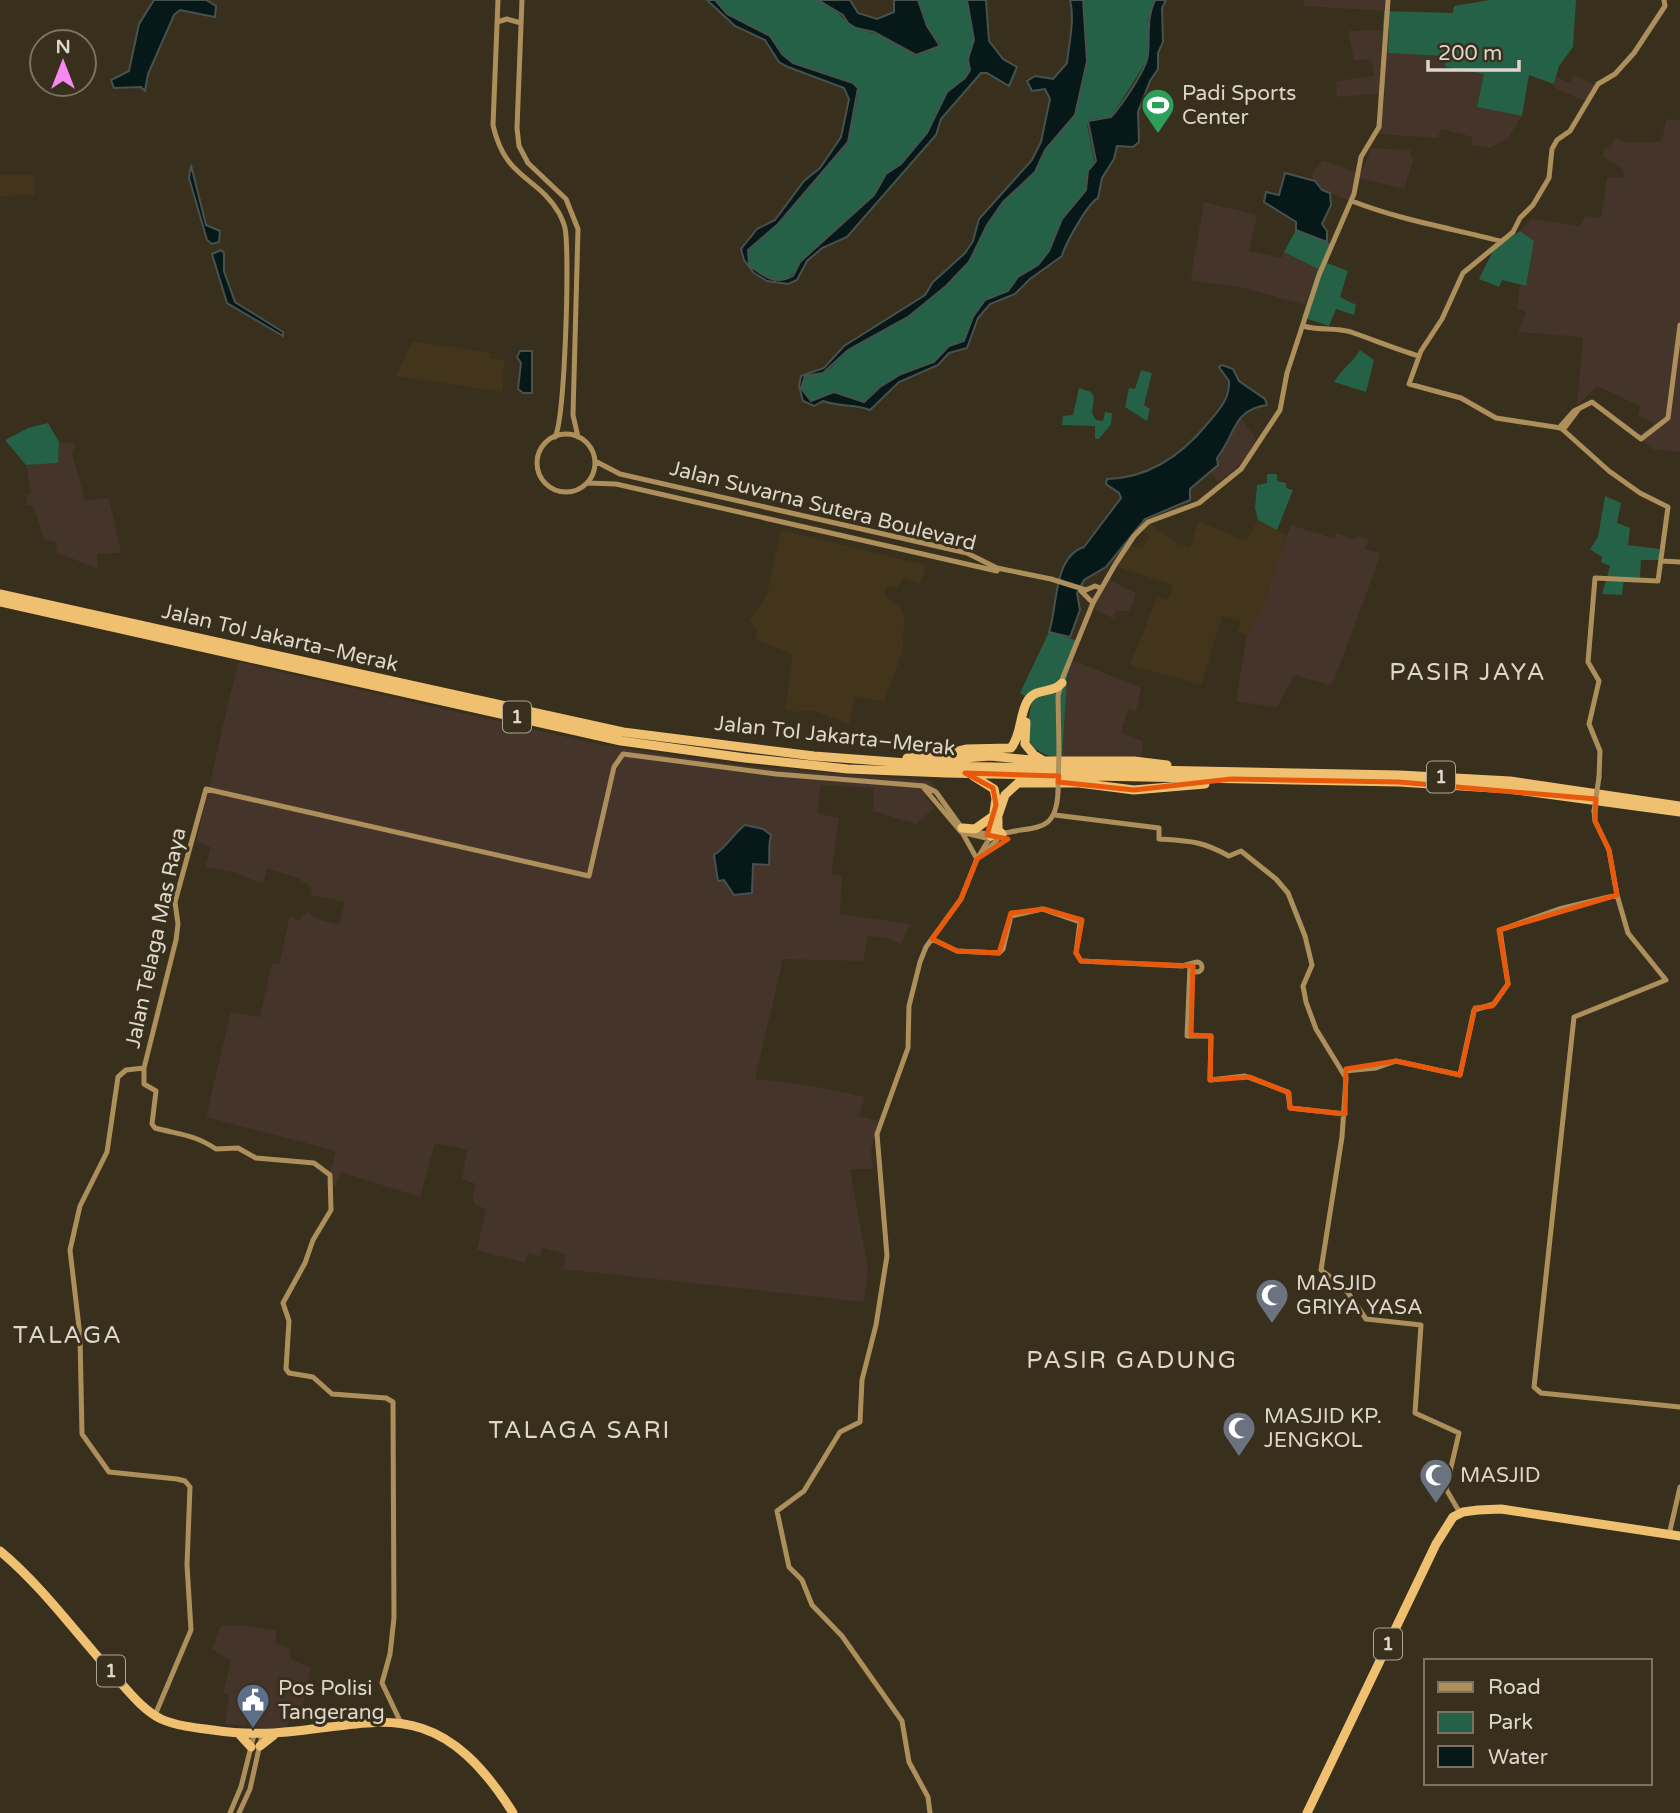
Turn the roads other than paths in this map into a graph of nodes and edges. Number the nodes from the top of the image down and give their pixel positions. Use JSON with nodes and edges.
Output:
{"nodes":[{"id":1,"x":498,"y":0,"type":"edge"},
{"id":2,"x":523,"y":0,"type":"edge"},
{"id":3,"x":1388,"y":0,"type":"edge"},
{"id":4,"x":1664,"y":0,"type":"edge"},
{"id":5,"x":497,"y":22,"type":"junction"},
{"id":6,"x":521,"y":23,"type":"junction"},
{"id":7,"x":1352,"y":201,"type":"junction"},
{"id":8,"x":1500,"y":241,"type":"junction"},
{"id":9,"x":1680,"y":325,"type":"edge"},
{"id":10,"x":1303,"y":326,"type":"junction"},
{"id":11,"x":1419,"y":356,"type":"junction"},
{"id":12,"x":563,"y":372,"type":"junction"},
{"id":13,"x":575,"y":373,"type":"junction"},
{"id":14,"x":1561,"y":429,"type":"junction"},
{"id":15,"x":555,"y":437,"type":"junction"},
{"id":16,"x":578,"y":437,"type":"junction"},
{"id":17,"x":595,"y":461,"type":"junction"},
{"id":18,"x":653,"y":481,"type":"junction"},
{"id":19,"x":587,"y":483,"type":"junction"},
{"id":20,"x":651,"y":492,"type":"junction"},
{"id":21,"x":849,"y":527,"type":"junction"},
{"id":22,"x":844,"y":537,"type":"junction"},
{"id":23,"x":923,"y":544,"type":"junction"},
{"id":24,"x":920,"y":555,"type":"junction"},
{"id":25,"x":1661,"y":561,"type":"junction"},
{"id":26,"x":1680,"y":562,"type":"edge"},
{"id":27,"x":1049,"y":579,"type":"junction"},
{"id":28,"x":1101,"y":588,"type":"junction"},
{"id":29,"x":1085,"y":591,"type":"junction"},
{"id":30,"x":0,"y":594,"type":"edge"},
{"id":31,"x":0,"y":602,"type":"edge"},
{"id":32,"x":1093,"y":603,"type":"junction"},
{"id":33,"x":1062,"y":683,"type":"junction"},
{"id":34,"x":1058,"y":696,"type":"junction"},
{"id":35,"x":814,"y":756,"type":"junction"},
{"id":36,"x":1044,"y":761,"type":"junction"},
{"id":37,"x":910,"y":764,"type":"junction"},
{"id":38,"x":1199,"y":770,"type":"junction"},
{"id":39,"x":965,"y":773,"type":"junction"},
{"id":40,"x":1231,"y":779,"type":"junction"},
{"id":41,"x":1680,"y":806,"type":"edge"},
{"id":42,"x":1680,"y":812,"type":"edge"},
{"id":43,"x":995,"y":813,"type":"junction"},
{"id":44,"x":1055,"y":815,"type":"junction"},
{"id":45,"x":962,"y":830,"type":"junction"},
{"id":46,"x":1002,"y":834,"type":"junction"},
{"id":47,"x":988,"y":837,"type":"junction"},
{"id":48,"x":977,"y":859,"type":"junction"},
{"id":49,"x":1617,"y":895,"type":"junction"},
{"id":50,"x":932,"y":939,"type":"junction"},
{"id":51,"x":144,"y":1068,"type":"junction"},
{"id":52,"x":1345,"y":1071,"type":"junction"},
{"id":53,"x":1345,"y":1114,"type":"junction"},
{"id":54,"x":1680,"y":1407,"type":"edge"},
{"id":55,"x":1680,"y":1487,"type":"edge"},
{"id":56,"x":1460,"y":1513,"type":"junction"},
{"id":57,"x":1669,"y":1536,"type":"junction"},
{"id":58,"x":1680,"y":1538,"type":"edge"},
{"id":59,"x":0,"y":1551,"type":"edge"},
{"id":60,"x":155,"y":1715,"type":"junction"},
{"id":61,"x":401,"y":1723,"type":"junction"},
{"id":62,"x":275,"y":1734,"type":"junction"},
{"id":63,"x":240,"y":1735,"type":"junction"},
{"id":64,"x":258,"y":1735,"type":"junction"},
{"id":65,"x":256,"y":1746,"type":"junction"},
{"id":66,"x":230,"y":1813,"type":"edge"},
{"id":67,"x":239,"y":1813,"type":"edge"},
{"id":68,"x":513,"y":1813,"type":"edge"},
{"id":69,"x":930,"y":1813,"type":"edge"},
{"id":70,"x":1307,"y":1813,"type":"edge"}],
"edges":[{"from":1,"to":5,"type":"street"},
{"from":2,"to":6,"type":"street"},
{"from":3,"to":7,"type":"street"},
{"from":4,"to":8,"type":"street"},
{"from":5,"to":6,"type":"street"},
{"from":5,"to":12,"type":"street"},
{"from":6,"to":13,"type":"street"},
{"from":7,"to":8,"type":"street"},
{"from":7,"to":10,"type":"street"},
{"from":8,"to":11,"type":"street"},
{"from":9,"to":14,"type":"street"},
{"from":10,"to":11,"type":"street"},
{"from":10,"to":28,"type":"street"},
{"from":11,"to":14,"type":"street"},
{"from":12,"to":13,"type":"street"},
{"from":12,"to":15,"type":"street"},
{"from":13,"to":16,"type":"street"},
{"from":14,"to":25,"type":"street"},
{"from":15,"to":16,"type":"street"},
{"from":15,"to":19,"type":"street"},
{"from":16,"to":17,"type":"street"},
{"from":17,"to":18,"type":"street","name":"Jalan Suvarna Sutera Boulevard"},
{"from":17,"to":19,"type":"street"},
{"from":18,"to":20,"type":"street"},
{"from":18,"to":21,"type":"street","name":"Jalan Suvarna Sutera Boulevard"},
{"from":19,"to":20,"type":"street","name":"Jalan Suvarna Sutera Boulevard"},
{"from":20,"to":22,"type":"street","name":"Jalan Suvarna Sutera Boulevard"},
{"from":21,"to":22,"type":"street"},
{"from":21,"to":23,"type":"street","name":"Jalan Suvarna Sutera Boulevard"},
{"from":22,"to":24,"type":"street","name":"Jalan Suvarna Sutera Boulevard"},
{"from":23,"to":24,"type":"street"},
{"from":23,"to":27,"type":"street","name":"Jalan Suvarna Sutera Boulevard"},
{"from":24,"to":27,"type":"street","name":"Jalan Suvarna Sutera Boulevard"},
{"from":25,"to":26,"type":"street"},
{"from":25,"to":49,"type":"street","bridge":true},
{"from":27,"to":29,"type":"street"},
{"from":28,"to":29,"type":"street"},
{"from":28,"to":32,"type":"street"},
{"from":29,"to":32,"type":"street"},
{"from":30,"to":35,"type":"highway","name":"Jalan Tol Jakarta–Merak","number":"1"},
{"from":31,"to":39,"type":"highway","name":"Jalan Tol Jakarta–Merak","number":"1"},
{"from":32,"to":33,"type":"street"},
{"from":33,"to":34,"type":"street"},
{"from":33,"to":35,"type":"highway"},
{"from":34,"to":36,"type":"highway"},
{"from":34,"to":44,"type":"street","bridge":true},
{"from":35,"to":37,"type":"highway","name":"Jalan Tol Jakarta–Merak","number":"1"},
{"from":36,"to":37,"type":"highway"},
{"from":36,"to":38,"type":"highway"},
{"from":37,"to":38,"type":"highway","name":"Jalan Tol Jakarta–Merak","number":"1"},
{"from":38,"to":41,"type":"highway","name":"Jalan Tol Jakarta–Merak","number":"1"},
{"from":39,"to":40,"type":"highway","name":"Jalan Tol Jakarta–Merak","number":"1"},
{"from":39,"to":43,"type":"highway"},
{"from":40,"to":42,"type":"highway","name":"Jalan Tol Jakarta–Merak","number":"1"},
{"from":40,"to":43,"type":"highway"},
{"from":43,"to":45,"type":"highway"},
{"from":43,"to":46,"type":"highway"},
{"from":43,"to":47,"type":"highway"},
{"from":44,"to":46,"type":"street"},
{"from":44,"to":52,"type":"street"},
{"from":45,"to":47,"type":"street"},
{"from":45,"to":48,"type":"street","name":"Jalan Telaga Mas Raya"},
{"from":45,"to":51,"type":"street","name":"Jalan Telaga Mas Raya"},
{"from":46,"to":47,"type":"street"},
{"from":46,"to":48,"type":"street"},
{"from":47,"to":48,"type":"street"},
{"from":48,"to":50,"type":"street"},
{"from":49,"to":52,"type":"street"},
{"from":49,"to":54,"type":"street"},
{"from":50,"to":53,"type":"street"},
{"from":50,"to":69,"type":"street"},
{"from":51,"to":60,"type":"street","name":"Jalan Telaga Mas Raya"},
{"from":51,"to":61,"type":"street"},
{"from":52,"to":53,"type":"street"},
{"from":53,"to":56,"type":"street"},
{"from":55,"to":57,"type":"street"},
{"from":56,"to":57,"type":"highway"},
{"from":56,"to":70,"type":"highway","number":"1"},
{"from":57,"to":58,"type":"highway"},
{"from":59,"to":60,"type":"highway","number":"1"},
{"from":60,"to":63,"type":"highway","number":"1"},
{"from":61,"to":62,"type":"highway","number":"1"},
{"from":61,"to":68,"type":"highway","number":"1"},
{"from":62,"to":64,"type":"highway","number":"1"},
{"from":62,"to":65,"type":"highway"},
{"from":63,"to":64,"type":"highway","number":"1"},
{"from":63,"to":65,"type":"highway"},
{"from":64,"to":65,"type":"street"},
{"from":65,"to":66,"type":"street"},
{"from":65,"to":67,"type":"street"}]}
